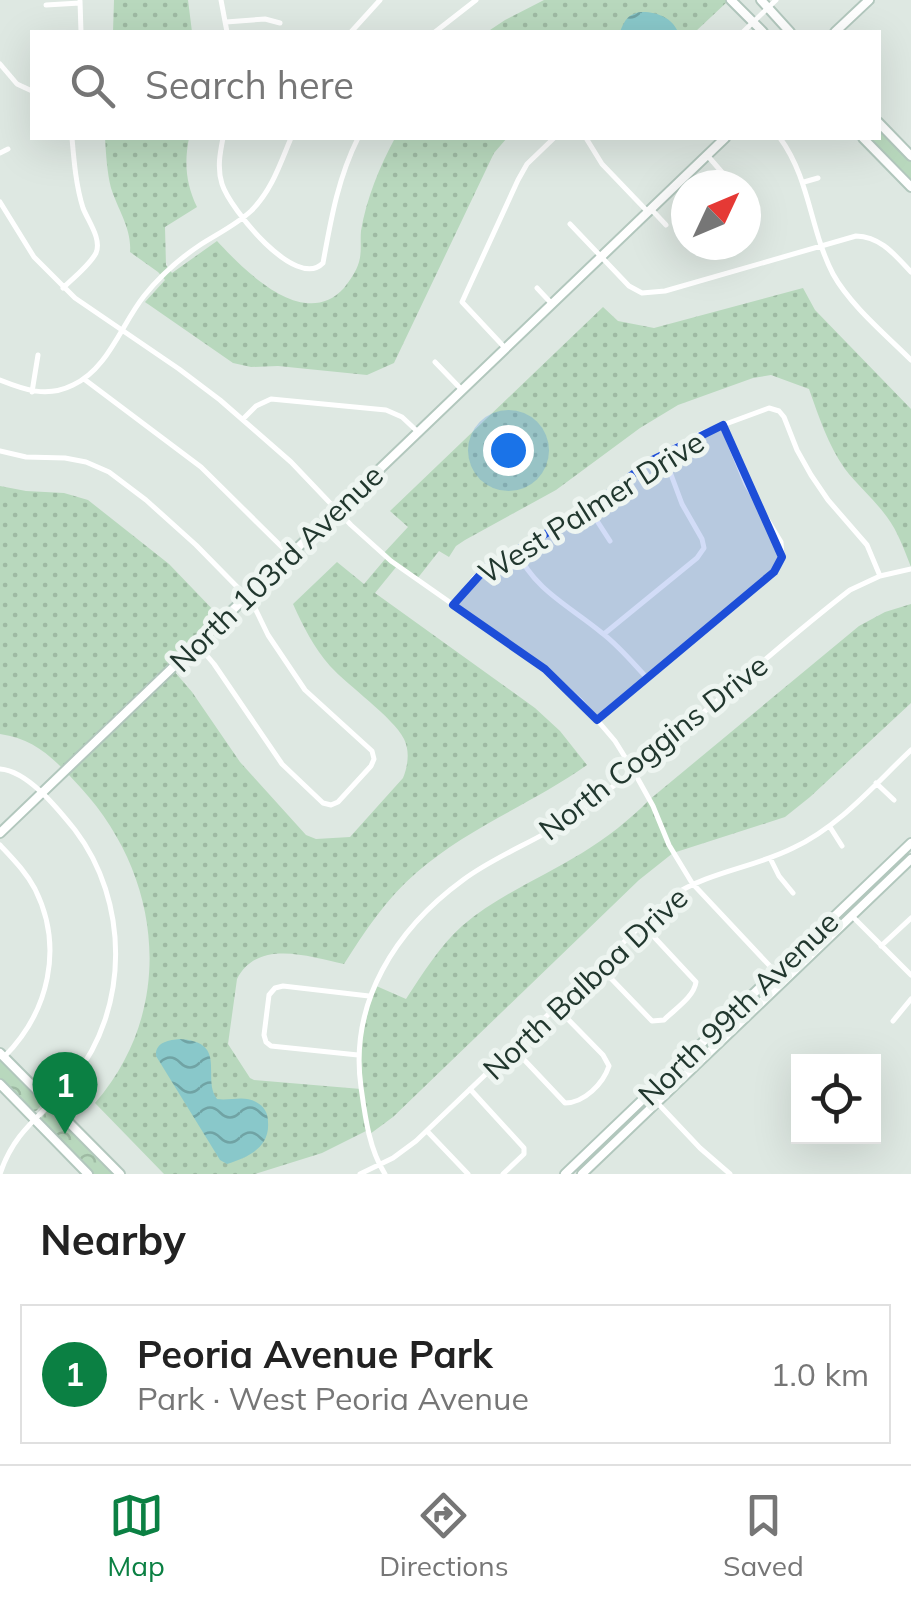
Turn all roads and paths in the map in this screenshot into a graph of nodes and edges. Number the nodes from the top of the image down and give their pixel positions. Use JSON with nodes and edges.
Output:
{"nodes":[{"id":1,"x":221,"y":0,"type":"edge"},
{"id":2,"x":380,"y":0,"type":"edge"},
{"id":3,"x":476,"y":0,"type":"edge"},
{"id":4,"x":731,"y":0,"type":"edge"},
{"id":5,"x":776,"y":0,"type":"edge"},
{"id":6,"x":869,"y":0,"type":"edge"},
{"id":7,"x":80,"y":2,"type":"edge"},
{"id":8,"x":765,"y":4,"type":"edge"},
{"id":9,"x":46,"y":5,"type":"dead end"},
{"id":10,"x":226,"y":22,"type":"junction"},
{"id":11,"x":753,"y":22,"type":"junction"},
{"id":12,"x":280,"y":23,"type":"dead end"},
{"id":13,"x":81,"y":30,"type":"edge"},
{"id":14,"x":226,"y":30,"type":"edge"},
{"id":15,"x":353,"y":30,"type":"edge"},
{"id":16,"x":438,"y":30,"type":"edge"},
{"id":17,"x":744,"y":30,"type":"edge"},
{"id":18,"x":761,"y":30,"type":"edge"},
{"id":19,"x":788,"y":30,"type":"edge"},
{"id":20,"x":837,"y":30,"type":"edge"},
{"id":21,"x":0,"y":64,"type":"edge"},
{"id":22,"x":30,"y":90,"type":"edge"},
{"id":23,"x":881,"y":125,"type":"edge"},
{"id":24,"x":72,"y":140,"type":"edge"},
{"id":25,"x":224,"y":140,"type":"edge"},
{"id":26,"x":289,"y":140,"type":"edge"},
{"id":27,"x":357,"y":140,"type":"edge"},
{"id":28,"x":552,"y":140,"type":"edge"},
{"id":29,"x":587,"y":140,"type":"edge"},
{"id":30,"x":724,"y":140,"type":"edge"},
{"id":31,"x":781,"y":140,"type":"edge"},
{"id":32,"x":866,"y":140,"type":"edge"},
{"id":33,"x":8,"y":149,"type":"dead end"},
{"id":34,"x":0,"y":153,"type":"edge"},
{"id":35,"x":707,"y":155,"type":"junction"},
{"id":36,"x":911,"y":156,"type":"edge"},
{"id":37,"x":720,"y":170,"type":"edge"},
{"id":38,"x":818,"y":178,"type":"dead end"},
{"id":39,"x":804,"y":182,"type":"junction"},
{"id":40,"x":911,"y":187,"type":"edge"},
{"id":41,"x":0,"y":202,"type":"edge"},
{"id":42,"x":650,"y":210,"type":"junction"},
{"id":43,"x":243,"y":218,"type":"junction"},
{"id":44,"x":570,"y":224,"type":"dead end"},
{"id":45,"x":666,"y":224,"type":"dead end"},
{"id":46,"x":822,"y":246,"type":"junction"},
{"id":47,"x":601,"y":256,"type":"junction"},
{"id":48,"x":911,"y":272,"type":"edge"},
{"id":49,"x":63,"y":288,"type":"junction"},
{"id":50,"x":538,"y":288,"type":"dead end"},
{"id":51,"x":552,"y":304,"type":"junction"},
{"id":52,"x":120,"y":331,"type":"junction"},
{"id":53,"x":506,"y":349,"type":"junction"},
{"id":54,"x":38,"y":354,"type":"dead end"},
{"id":55,"x":911,"y":360,"type":"edge"},
{"id":56,"x":434,"y":362,"type":"dead end"},
{"id":57,"x":0,"y":380,"type":"edge"},
{"id":58,"x":84,"y":380,"type":"junction"},
{"id":59,"x":462,"y":390,"type":"junction"},
{"id":60,"x":32,"y":392,"type":"junction"},
{"id":61,"x":339,"y":406,"type":"junction"},
{"id":62,"x":338,"y":418,"type":"dead end"},
{"id":63,"x":244,"y":419,"type":"junction"},
{"id":64,"x":723,"y":426,"type":"junction"},
{"id":65,"x":418,"y":432,"type":"junction"},
{"id":66,"x":0,"y":451,"type":"edge"},
{"id":67,"x":664,"y":453,"type":"junction"},
{"id":68,"x":589,"y":509,"type":"junction"},
{"id":69,"x":337,"y":510,"type":"junction"},
{"id":70,"x":610,"y":541,"type":"dead end"},
{"id":71,"x":517,"y":551,"type":"junction"},
{"id":72,"x":290,"y":555,"type":"junction"},
{"id":73,"x":782,"y":556,"type":"junction"},
{"id":74,"x":791,"y":557,"type":"dead end"},
{"id":75,"x":911,"y":569,"type":"edge"},
{"id":76,"x":880,"y":576,"type":"junction"},
{"id":77,"x":247,"y":596,"type":"junction"},
{"id":78,"x":453,"y":606,"type":"junction"},
{"id":79,"x":604,"y":634,"type":"junction"},
{"id":80,"x":197,"y":644,"type":"junction"},
{"id":81,"x":646,"y":678,"type":"junction"},
{"id":82,"x":597,"y":720,"type":"junction"},
{"id":83,"x":911,"y":750,"type":"edge"},
{"id":84,"x":0,"y":769,"type":"edge"},
{"id":85,"x":634,"y":770,"type":"junction"},
{"id":86,"x":876,"y":783,"type":"junction"},
{"id":87,"x":41,"y":794,"type":"junction"},
{"id":88,"x":894,"y":800,"type":"dead end"},
{"id":89,"x":830,"y":828,"type":"junction"},
{"id":90,"x":0,"y":833,"type":"edge"},
{"id":91,"x":911,"y":842,"type":"edge"},
{"id":92,"x":0,"y":845,"type":"edge"},
{"id":93,"x":842,"y":846,"type":"dead end"},
{"id":94,"x":770,"y":857,"type":"junction"},
{"id":95,"x":911,"y":859,"type":"edge"},
{"id":96,"x":692,"y":883,"type":"junction"},
{"id":97,"x":793,"y":892,"type":"dead end"},
{"id":98,"x":852,"y":916,"type":"junction"},
{"id":99,"x":911,"y":918,"type":"edge"},
{"id":100,"x":642,"y":924,"type":"junction"},
{"id":101,"x":810,"y":940,"type":"junction"},
{"id":102,"x":881,"y":946,"type":"junction"},
{"id":103,"x":818,"y":948,"type":"junction"},
{"id":104,"x":599,"y":966,"type":"junction"},
{"id":105,"x":776,"y":972,"type":"junction"},
{"id":106,"x":911,"y":976,"type":"edge"},
{"id":107,"x":783,"y":980,"type":"junction"},
{"id":108,"x":369,"y":996,"type":"junction"},
{"id":109,"x":911,"y":999,"type":"edge"},
{"id":110,"x":556,"y":1007,"type":"junction"},
{"id":111,"x":893,"y":1021,"type":"dead end"},
{"id":112,"x":699,"y":1046,"type":"junction"},
{"id":113,"x":514,"y":1048,"type":"junction"},
{"id":114,"x":707,"y":1054,"type":"junction"},
{"id":115,"x":2,"y":1055,"type":"edge"},
{"id":116,"x":358,"y":1055,"type":"junction"},
{"id":117,"x":0,"y":1084,"type":"edge"},
{"id":118,"x":470,"y":1089,"type":"junction"},
{"id":119,"x":649,"y":1094,"type":"junction"},
{"id":120,"x":656,"y":1102,"type":"junction"},
{"id":121,"x":50,"y":1103,"type":"junction"},
{"id":122,"x":34,"y":1118,"type":"junction"},
{"id":123,"x":427,"y":1131,"type":"junction"},
{"id":124,"x":2,"y":1160,"type":"edge"},
{"id":125,"x":380,"y":1165,"type":"junction"},
{"id":126,"x":81,"y":1166,"type":"junction"},
{"id":127,"x":506,"y":1172,"type":"edge"},
{"id":128,"x":0,"y":1174,"type":"edge"},
{"id":129,"x":72,"y":1174,"type":"edge"},
{"id":130,"x":88,"y":1174,"type":"edge"},
{"id":131,"x":120,"y":1174,"type":"edge"},
{"id":132,"x":360,"y":1174,"type":"edge"},
{"id":133,"x":385,"y":1174,"type":"edge"},
{"id":134,"x":468,"y":1174,"type":"edge"},
{"id":135,"x":565,"y":1174,"type":"edge"},
{"id":136,"x":582,"y":1174,"type":"edge"},
{"id":137,"x":730,"y":1174,"type":"edge"}],
"edges":[{"from":1,"to":10,"type":"street"},
{"from":2,"to":15,"type":"street"},
{"from":3,"to":16,"type":"street"},
{"from":4,"to":11,"type":"street"},
{"from":5,"to":8,"type":"street"},
{"from":6,"to":20,"type":"street"},
{"from":7,"to":9,"type":"street"},
{"from":7,"to":13,"type":"street"},
{"from":8,"to":11,"type":"street"},
{"from":8,"to":19,"type":"street"},
{"from":10,"to":12,"type":"street"},
{"from":10,"to":14,"type":"street"},
{"from":11,"to":17,"type":"street"},
{"from":11,"to":18,"type":"street"},
{"from":21,"to":22,"type":"street"},
{"from":23,"to":36,"type":"street"},
{"from":24,"to":49,"type":"street"},
{"from":25,"to":43,"type":"street"},
{"from":26,"to":43,"type":"street"},
{"from":27,"to":43,"type":"street"},
{"from":28,"to":53,"type":"street"},
{"from":29,"to":42,"type":"street"},
{"from":30,"to":35,"type":"street","name":"North 103rd Avenue"},
{"from":31,"to":39,"type":"street"},
{"from":32,"to":40,"type":"street"},
{"from":33,"to":34,"type":"street"},
{"from":35,"to":37,"type":"street"},
{"from":35,"to":42,"type":"street","name":"North 103rd Avenue"},
{"from":38,"to":39,"type":"street"},
{"from":39,"to":46,"type":"street"},
{"from":41,"to":49,"type":"street"},
{"from":42,"to":45,"type":"street"},
{"from":42,"to":47,"type":"street","name":"North 103rd Avenue"},
{"from":43,"to":52,"type":"street"},
{"from":44,"to":47,"type":"street"},
{"from":46,"to":47,"type":"street"},
{"from":46,"to":48,"type":"street"},
{"from":46,"to":55,"type":"street"},
{"from":47,"to":51,"type":"street","name":"North 103rd Avenue"},
{"from":49,"to":52,"type":"street"},
{"from":50,"to":51,"type":"street"},
{"from":51,"to":53,"type":"street","name":"North 103rd Avenue"},
{"from":52,"to":58,"type":"street"},
{"from":52,"to":63,"type":"street"},
{"from":53,"to":59,"type":"street","name":"North 103rd Avenue"},
{"from":54,"to":60,"type":"street"},
{"from":56,"to":59,"type":"street"},
{"from":57,"to":60,"type":"street"},
{"from":58,"to":60,"type":"street"},
{"from":58,"to":72,"type":"street"},
{"from":59,"to":65,"type":"street","name":"North 103rd Avenue"},
{"from":61,"to":62,"type":"street"},
{"from":61,"to":63,"type":"street"},
{"from":61,"to":65,"type":"street"},
{"from":63,"to":69,"type":"street"},
{"from":64,"to":67,"type":"street","name":"West Palmer Drive"},
{"from":64,"to":73,"type":"street"},
{"from":64,"to":76,"type":"street","name":"West Palmer Drive"},
{"from":65,"to":69,"type":"street","name":"North 103rd Avenue"},
{"from":66,"to":77,"type":"street"},
{"from":67,"to":68,"type":"street","name":"West Palmer Drive"},
{"from":67,"to":79,"type":"street"},
{"from":68,"to":70,"type":"street"},
{"from":68,"to":71,"type":"street","name":"West Palmer Drive"},
{"from":69,"to":72,"type":"street","name":"North 103rd Avenue"},
{"from":69,"to":78,"type":"street"},
{"from":71,"to":78,"type":"street","name":"West Palmer Drive"},
{"from":71,"to":79,"type":"street"},
{"from":72,"to":77,"type":"street","name":"North 103rd Avenue"},
{"from":73,"to":74,"type":"street"},
{"from":73,"to":81,"type":"street"},
{"from":75,"to":76,"type":"street","name":"North Coggins Drive"},
{"from":76,"to":85,"type":"street","name":"North Coggins Drive"},
{"from":77,"to":80,"type":"street","name":"North 103rd Avenue"},
{"from":77,"to":80,"type":"street"},
{"from":78,"to":82,"type":"street"},
{"from":79,"to":81,"type":"street"},
{"from":80,"to":87,"type":"street","name":"North 103rd Avenue"},
{"from":81,"to":82,"type":"street"},
{"from":82,"to":85,"type":"street"},
{"from":83,"to":86,"type":"street","name":"North Balboa Drive"},
{"from":84,"to":87,"type":"street"},
{"from":85,"to":96,"type":"street"},
{"from":85,"to":108,"type":"street","name":"North Coggins Drive"},
{"from":86,"to":88,"type":"street"},
{"from":86,"to":89,"type":"street","name":"North Balboa Drive"},
{"from":87,"to":90,"type":"street","name":"North 103rd Avenue"},
{"from":87,"to":121,"type":"street"},
{"from":89,"to":93,"type":"street"},
{"from":89,"to":94,"type":"street","name":"North Balboa Drive"},
{"from":91,"to":101,"type":"street","name":"North 99th Avenue"},
{"from":92,"to":115,"type":"street"},
{"from":94,"to":96,"type":"street","name":"North Balboa Drive"},
{"from":94,"to":97,"type":"street"},
{"from":95,"to":98,"type":"street","name":"North 99th Avenue"},
{"from":96,"to":100,"type":"street","name":"North Balboa Drive"},
{"from":96,"to":105,"type":"street"},
{"from":98,"to":102,"type":"street"},
{"from":98,"to":103,"type":"street","name":"North 99th Avenue"},
{"from":99,"to":102,"type":"street"},
{"from":100,"to":104,"type":"street","name":"North Balboa Drive"},
{"from":100,"to":104,"type":"street"},
{"from":101,"to":103,"type":"street"},
{"from":101,"to":105,"type":"street","name":"North 99th Avenue"},
{"from":102,"to":106,"type":"street"},
{"from":103,"to":107,"type":"street","name":"North 99th Avenue"},
{"from":104,"to":110,"type":"street","name":"North Balboa Drive"},
{"from":105,"to":107,"type":"street"},
{"from":105,"to":112,"type":"street","name":"North 99th Avenue"},
{"from":107,"to":114,"type":"street","name":"North 99th Avenue"},
{"from":108,"to":116,"type":"street","name":"North Coggins Drive"},
{"from":108,"to":116,"type":"street"},
{"from":109,"to":111,"type":"street"},
{"from":110,"to":113,"type":"street","name":"North Balboa Drive"},
{"from":110,"to":113,"type":"street"},
{"from":112,"to":114,"type":"street"},
{"from":112,"to":119,"type":"street","name":"North 99th Avenue"},
{"from":113,"to":118,"type":"street","name":"North Balboa Drive"},
{"from":114,"to":120,"type":"street","name":"North 99th Avenue"},
{"from":115,"to":121,"type":"street"},
{"from":116,"to":125,"type":"street","name":"North Coggins Drive"},
{"from":117,"to":122,"type":"street"},
{"from":118,"to":123,"type":"street","name":"North Balboa Drive"},
{"from":118,"to":127,"type":"street"},
{"from":119,"to":120,"type":"street"},
{"from":119,"to":135,"type":"street","name":"North 99th Avenue"},
{"from":120,"to":136,"type":"street","name":"North 99th Avenue"},
{"from":120,"to":137,"type":"street"},
{"from":121,"to":122,"type":"street"},
{"from":121,"to":131,"type":"street"},
{"from":122,"to":124,"type":"street"},
{"from":122,"to":126,"type":"street"},
{"from":123,"to":125,"type":"street","name":"North Balboa Drive"},
{"from":123,"to":134,"type":"street"},
{"from":124,"to":128,"type":"street"},
{"from":125,"to":132,"type":"street","name":"North Balboa Drive"},
{"from":125,"to":133,"type":"street","name":"North Coggins Drive"},
{"from":126,"to":129,"type":"street"},
{"from":126,"to":130,"type":"street"}]}
